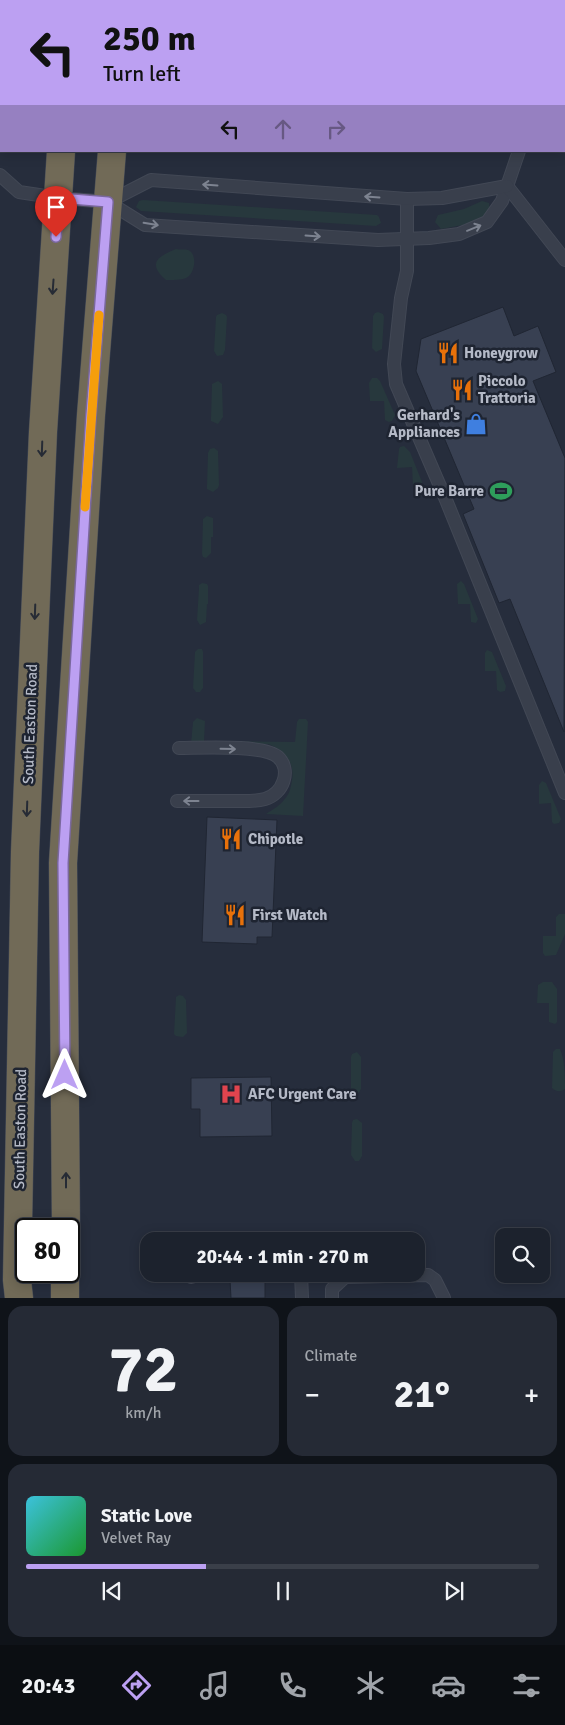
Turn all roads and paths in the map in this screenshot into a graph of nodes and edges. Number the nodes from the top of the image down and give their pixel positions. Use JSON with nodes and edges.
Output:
{"nodes":[{"id":1,"x":62,"y":152,"type":"edge"},
{"id":2,"x":112,"y":152,"type":"edge"},
{"id":3,"x":519,"y":152,"type":"edge"},
{"id":4,"x":0,"y":175,"type":"edge"},
{"id":5,"x":507,"y":186,"type":"junction"},
{"id":6,"x":59,"y":198,"type":"junction"},
{"id":7,"x":407,"y":199,"type":"junction"},
{"id":8,"x":108,"y":202,"type":"junction"},
{"id":9,"x":407,"y":239,"type":"junction"},
{"id":10,"x":565,"y":260,"type":"edge"},
{"id":11,"x":179,"y":748,"type":"dead end"},
{"id":12,"x":565,"y":792,"type":"edge"},
{"id":13,"x":177,"y":801,"type":"dead end"},
{"id":14,"x":66,"y":1218,"type":"edge"},
{"id":15,"x":301,"y":1282,"type":"edge"},
{"id":16,"x":66,"y":1283,"type":"edge"},
{"id":17,"x":18,"y":1298,"type":"edge"},
{"id":18,"x":65,"y":1298,"type":"edge"},
{"id":19,"x":302,"y":1298,"type":"edge"},
{"id":20,"x":332,"y":1298,"type":"edge"},
{"id":21,"x":444,"y":1298,"type":"edge"}],
"edges":[{"from":1,"to":6,"type":"highway","name":"South Easton Road"},
{"from":2,"to":8,"type":"highway"},
{"from":3,"to":5,"type":"lane"},
{"from":4,"to":6,"type":"lane"},
{"from":5,"to":7,"type":"lane"},
{"from":9,"to":5,"type":"lane","one_way":true},
{"from":5,"to":10,"type":"lane"},
{"from":6,"to":8,"type":"lane"},
{"from":6,"to":17,"type":"highway","name":"South Easton Road","one_way":true},
{"from":7,"to":8,"type":"lane","one_way":true},
{"from":7,"to":9,"type":"lane"},
{"from":8,"to":9,"type":"lane","one_way":true},
{"from":14,"to":8,"type":"highway","one_way":true},
{"from":9,"to":12,"type":"lane"},
{"from":11,"to":13,"type":"lane","one_way":true},
{"from":15,"to":19,"type":"lane"},
{"from":16,"to":18,"type":"highway"},
{"from":20,"to":21,"type":"lane"}]}
